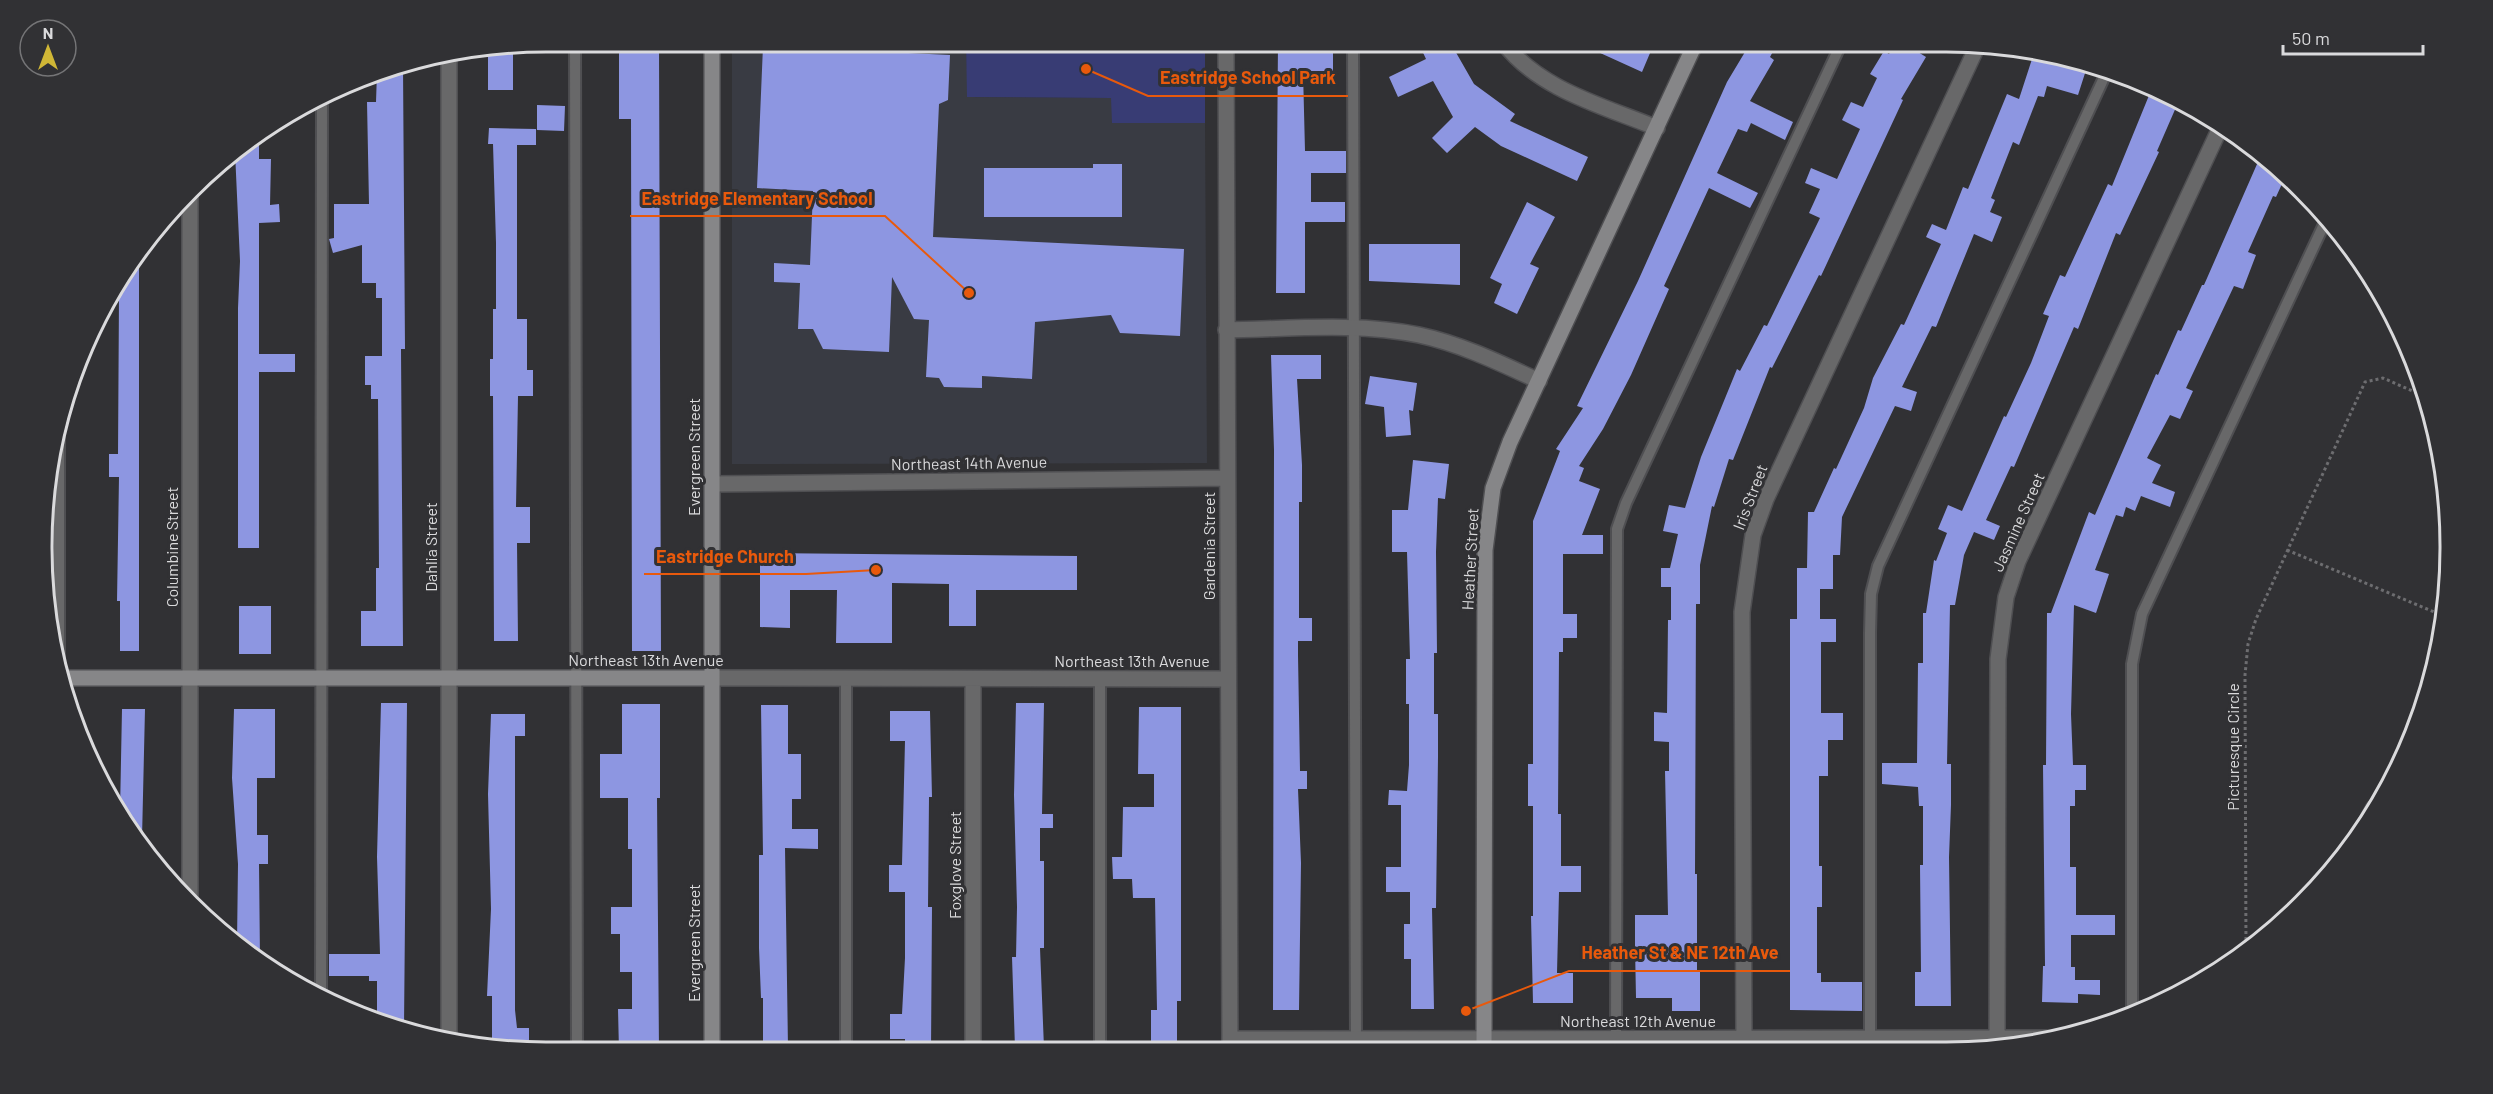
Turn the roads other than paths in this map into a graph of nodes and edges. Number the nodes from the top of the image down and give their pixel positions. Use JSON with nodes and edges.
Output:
{"nodes":[{"id":1,"x":575,"y":52,"type":"edge"},
{"id":2,"x":712,"y":52,"type":"edge"},
{"id":3,"x":1226,"y":52,"type":"edge"},
{"id":4,"x":1353,"y":52,"type":"edge"},
{"id":5,"x":1512,"y":52,"type":"edge"},
{"id":6,"x":1691,"y":52,"type":"edge"},
{"id":7,"x":1837,"y":52,"type":"edge"},
{"id":8,"x":1974,"y":54,"type":"edge"},
{"id":9,"x":449,"y":62,"type":"edge"},
{"id":10,"x":2104,"y":79,"type":"edge"},
{"id":11,"x":322,"y":106,"type":"edge"},
{"id":12,"x":1657,"y":128,"type":"junction"},
{"id":13,"x":2217,"y":134,"type":"edge"},
{"id":14,"x":190,"y":205,"type":"edge"},
{"id":15,"x":2322,"y":226,"type":"edge"},
{"id":16,"x":1353,"y":329,"type":"junction"},
{"id":17,"x":1226,"y":330,"type":"junction"},
{"id":18,"x":1539,"y":381,"type":"junction"},
{"id":19,"x":59,"y":470,"type":"edge"},
{"id":20,"x":1226,"y":478,"type":"junction"},
{"id":21,"x":712,"y":484,"type":"junction"},
{"id":22,"x":59,"y":624,"type":"edge"},
{"id":23,"x":449,"y":677,"type":"junction"},
{"id":24,"x":70,"y":678,"type":"edge"},
{"id":25,"x":190,"y":678,"type":"junction"},
{"id":26,"x":321,"y":678,"type":"junction"},
{"id":27,"x":576,"y":678,"type":"junction"},
{"id":28,"x":712,"y":678,"type":"junction"},
{"id":29,"x":846,"y":678,"type":"junction"},
{"id":30,"x":973,"y":678,"type":"junction"},
{"id":31,"x":1100,"y":678,"type":"junction"},
{"id":32,"x":1227,"y":678,"type":"junction"},
{"id":33,"x":190,"y":889,"type":"edge"},
{"id":34,"x":321,"y":987,"type":"edge"},
{"id":35,"x":2132,"y":1005,"type":"edge"},
{"id":36,"x":449,"y":1032,"type":"edge"},
{"id":37,"x":1744,"y":1038,"type":"junction"},
{"id":38,"x":1997,"y":1038,"type":"joint"},
{"id":39,"x":1870,"y":1039,"type":"junction"},
{"id":40,"x":576,"y":1042,"type":"edge"},
{"id":41,"x":712,"y":1042,"type":"edge"},
{"id":42,"x":846,"y":1042,"type":"edge"},
{"id":43,"x":973,"y":1042,"type":"edge"},
{"id":44,"x":1100,"y":1042,"type":"edge"},
{"id":45,"x":1230,"y":1042,"type":"edge"},
{"id":46,"x":1356,"y":1042,"type":"edge"},
{"id":47,"x":1484,"y":1042,"type":"edge"},
{"id":48,"x":1616,"y":1042,"type":"edge"},
{"id":49,"x":1659,"y":1042,"type":"edge"}],
"edges":[{"from":1,"to":27,"type":"lane"},
{"from":2,"to":21,"type":"street","name":"Evergreen Street"},
{"from":3,"to":17,"type":"street","name":"Gardenia Street"},
{"from":4,"to":16,"type":"lane"},
{"from":5,"to":12,"type":"street"},
{"from":6,"to":12,"type":"street","name":"Heather Street"},
{"from":7,"to":48,"type":"lane"},
{"from":8,"to":37,"type":"street","name":"Iris Street"},
{"from":9,"to":23,"type":"street","name":"Dahlia Street"},
{"from":10,"to":39,"type":"lane"},
{"from":11,"to":26,"type":"lane"},
{"from":12,"to":18,"type":"street","name":"Heather Street"},
{"from":13,"to":38,"type":"street","name":"Jasmine Street"},
{"from":14,"to":25,"type":"street","name":"Columbine Street"},
{"from":15,"to":35,"type":"lane"},
{"from":16,"to":17,"type":"street"},
{"from":16,"to":18,"type":"street"},
{"from":16,"to":46,"type":"lane"},
{"from":17,"to":20,"type":"street","name":"Gardenia Street"},
{"from":18,"to":47,"type":"street","name":"Heather Street"},
{"from":19,"to":22,"type":"lane"},
{"from":20,"to":21,"type":"street","name":"Northeast 14th Avenue"},
{"from":20,"to":32,"type":"street","name":"Gardenia Street"},
{"from":21,"to":28,"type":"street","name":"Evergreen Street"},
{"from":23,"to":26,"type":"street","name":"Northeast 13th Avenue"},
{"from":23,"to":27,"type":"street","name":"Northeast 13th Avenue"},
{"from":23,"to":36,"type":"street","name":"Dahlia Street"},
{"from":24,"to":25,"type":"street","name":"Northeast 13th Avenue"},
{"from":25,"to":26,"type":"street","name":"Northeast 13th Avenue"},
{"from":25,"to":33,"type":"street","name":"Columbine Street"},
{"from":26,"to":34,"type":"lane"},
{"from":27,"to":28,"type":"street","name":"Northeast 13th Avenue"},
{"from":27,"to":40,"type":"lane"},
{"from":28,"to":29,"type":"street","name":"Northeast 13th Avenue"},
{"from":28,"to":41,"type":"street","name":"Evergreen Street"},
{"from":29,"to":30,"type":"street","name":"Northeast 13th Avenue"},
{"from":29,"to":42,"type":"lane"},
{"from":30,"to":31,"type":"street","name":"Northeast 13th Avenue"},
{"from":30,"to":43,"type":"street","name":"Foxglove Street"},
{"from":31,"to":32,"type":"street","name":"Northeast 13th Avenue"},
{"from":31,"to":44,"type":"lane"},
{"from":32,"to":45,"type":"street","name":"Gardenia Street"},
{"from":37,"to":39,"type":"street","name":"Northeast 12th Avenue"},
{"from":37,"to":49,"type":"street","name":"Northeast 12th Avenue"},
{"from":38,"to":39,"type":"street","name":"Northeast 12th Avenue"}]}
